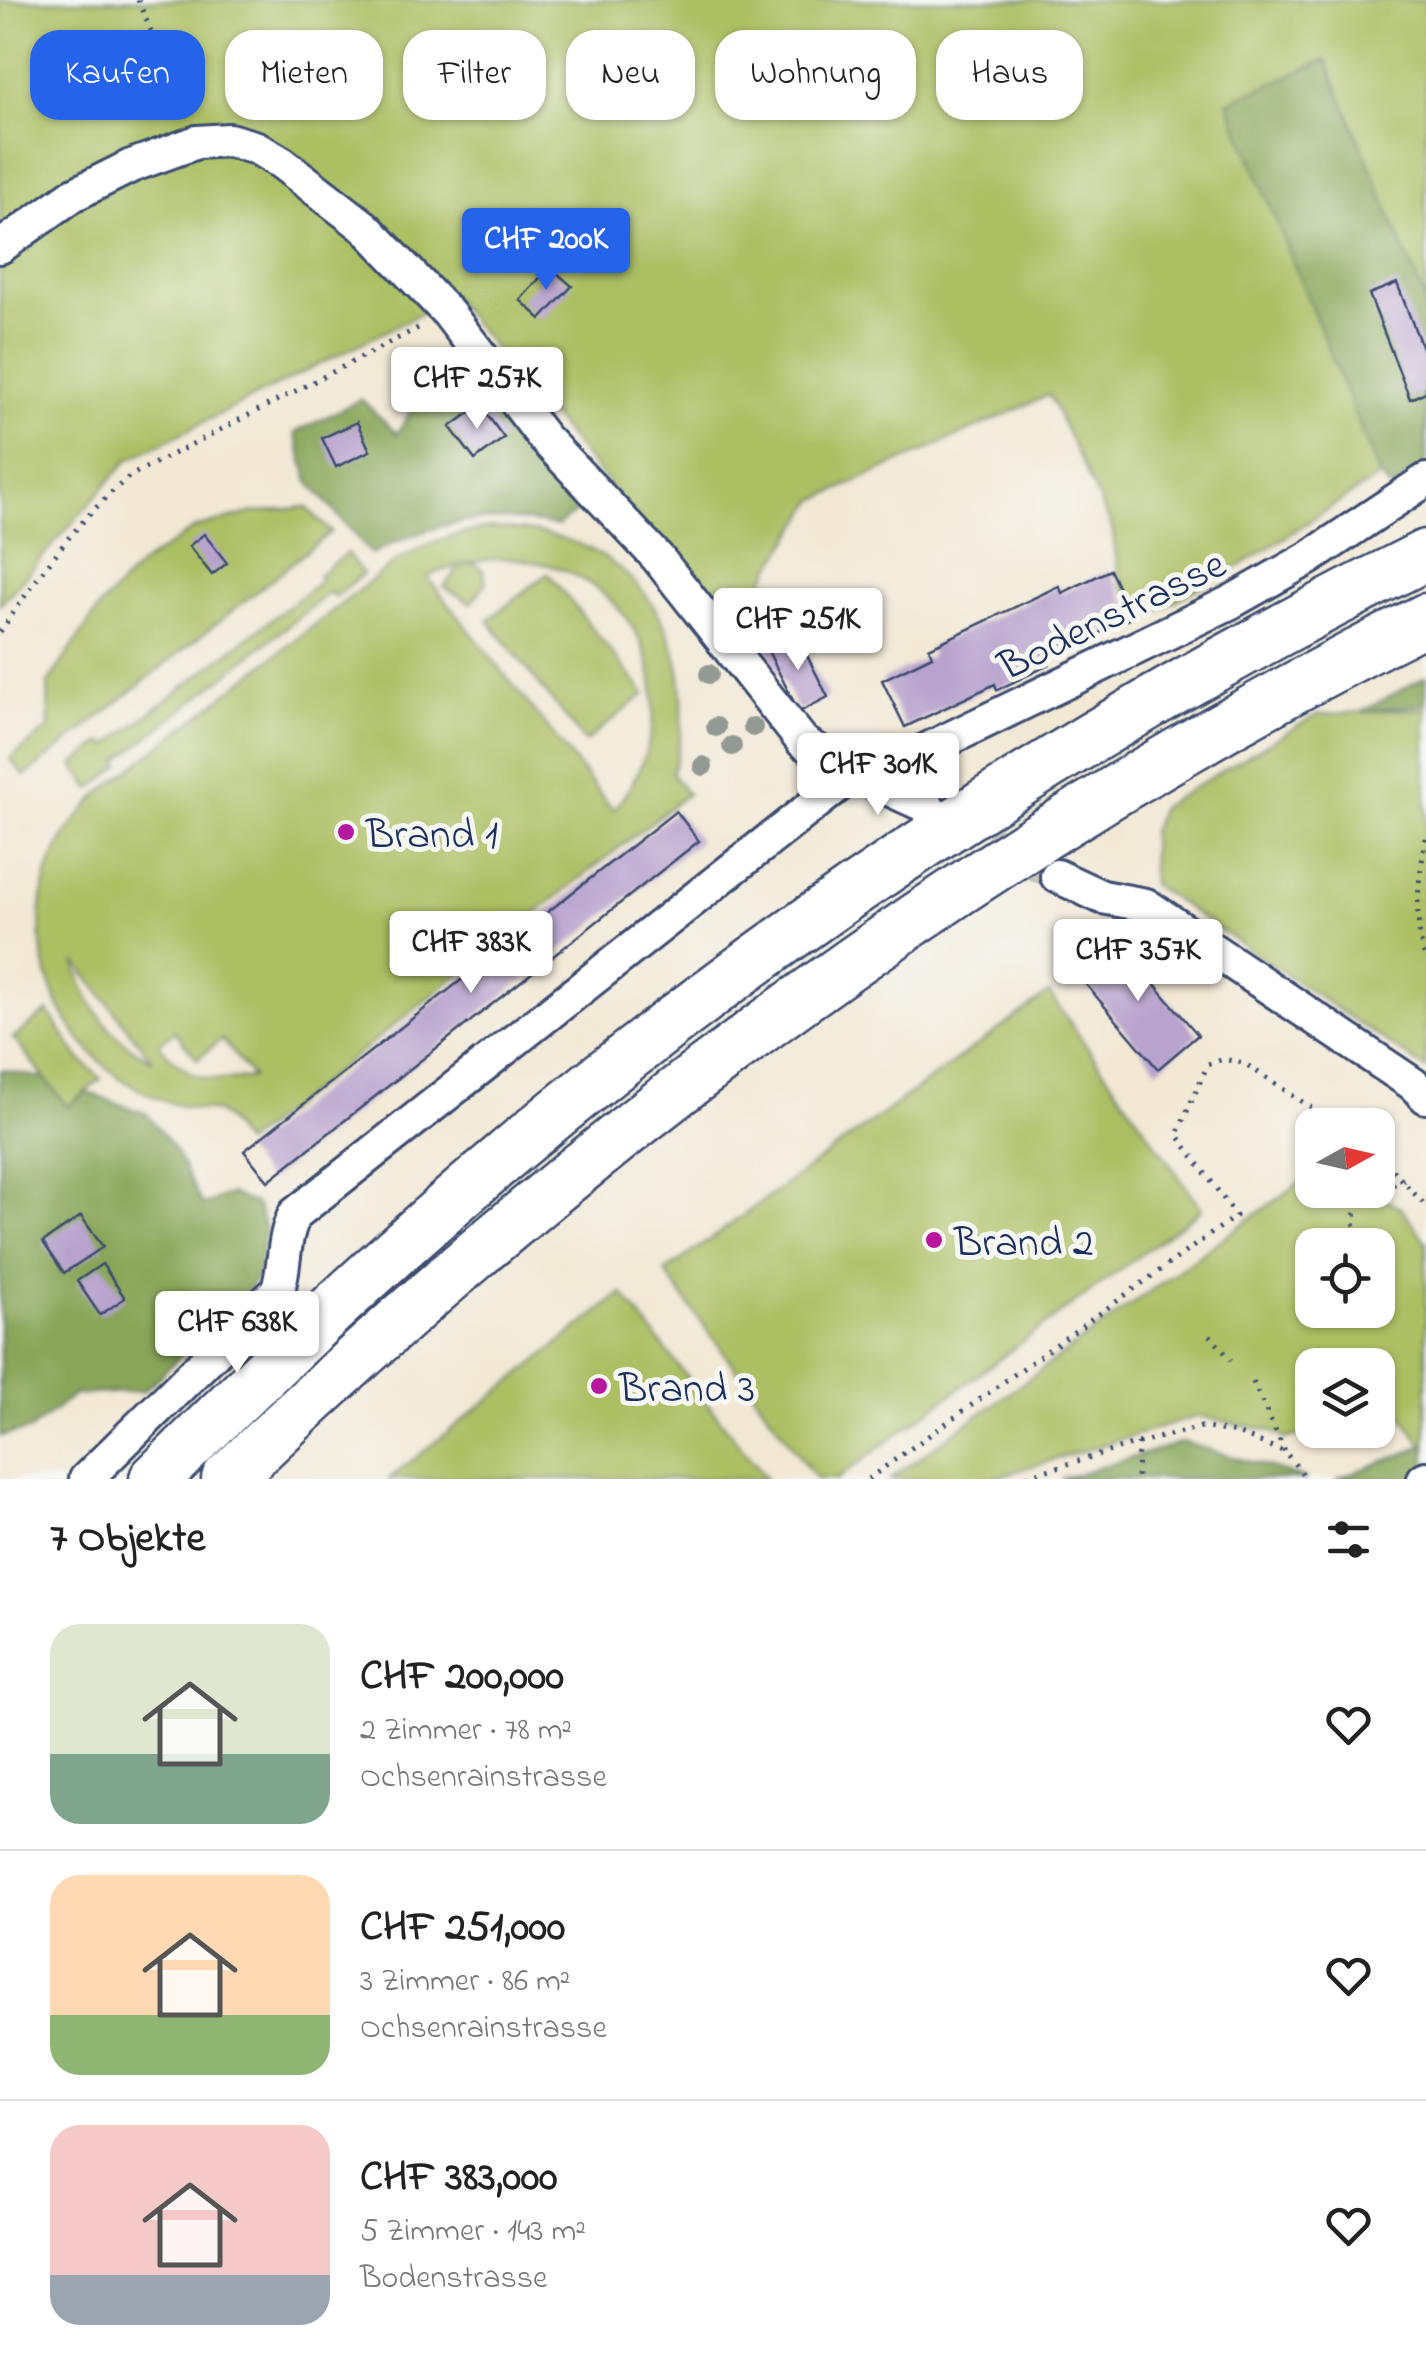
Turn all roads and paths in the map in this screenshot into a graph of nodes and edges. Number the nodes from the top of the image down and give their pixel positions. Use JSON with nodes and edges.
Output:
{"nodes":[{"id":1,"x":138,"y":0,"type":"edge"},
{"id":2,"x":197,"y":142,"type":"junction"},
{"id":3,"x":0,"y":247,"type":"edge"},
{"id":4,"x":448,"y":313,"type":"junction"},
{"id":5,"x":1426,"y":480,"type":"edge"},
{"id":6,"x":1426,"y":555,"type":"edge"},
{"id":7,"x":1426,"y":619,"type":"edge"},
{"id":8,"x":0,"y":632,"type":"edge"},
{"id":9,"x":854,"y":773,"type":"junction"},
{"id":10,"x":928,"y":807,"type":"tunnel mouth"},
{"id":11,"x":1426,"y":838,"type":"edge"},
{"id":12,"x":1056,"y":876,"type":"tunnel mouth"},
{"id":13,"x":1426,"y":960,"type":"edge"},
{"id":14,"x":1426,"y":1097,"type":"edge"},
{"id":15,"x":1312,"y":1108,"type":"edge"},
{"id":16,"x":1395,"y":1172,"type":"edge"},
{"id":17,"x":1404,"y":1180,"type":"junction"},
{"id":18,"x":1426,"y":1206,"type":"edge"},
{"id":19,"x":1356,"y":1228,"type":"edge"},
{"id":20,"x":1210,"y":1334,"type":"dead end"},
{"id":21,"x":1231,"y":1360,"type":"dead end"},
{"id":22,"x":1253,"y":1382,"type":"dead end"},
{"id":23,"x":1138,"y":1444,"type":"junction"},
{"id":24,"x":1285,"y":1452,"type":"junction"},
{"id":25,"x":86,"y":1479,"type":"edge"},
{"id":26,"x":155,"y":1479,"type":"edge"},
{"id":27,"x":227,"y":1479,"type":"edge"},
{"id":28,"x":868,"y":1479,"type":"edge"},
{"id":29,"x":1017,"y":1479,"type":"edge"},
{"id":30,"x":1137,"y":1479,"type":"edge"},
{"id":31,"x":1306,"y":1479,"type":"edge"}],
"edges":[{"from":1,"to":2,"type":"path"},
{"from":2,"to":3,"type":"street"},
{"from":2,"to":4,"type":"street"},
{"from":4,"to":8,"type":"path"},
{"from":4,"to":9,"type":"street"},
{"from":5,"to":9,"type":"street","name":"Bodenstrasse"},
{"from":6,"to":26,"type":"highway"},
{"from":7,"to":27,"type":"highway"},
{"from":9,"to":10,"type":"street"},
{"from":9,"to":25,"type":"street","name":"Bodenstrasse"},
{"from":11,"to":13,"type":"path"},
{"from":12,"to":14,"type":"street"},
{"from":15,"to":28,"type":"path"},
{"from":16,"to":17,"type":"path"},
{"from":17,"to":18,"type":"path"},
{"from":17,"to":19,"type":"path"},
{"from":20,"to":21,"type":"path"},
{"from":22,"to":24,"type":"path"},
{"from":23,"to":24,"type":"path"},
{"from":23,"to":29,"type":"path"},
{"from":23,"to":30,"type":"path"},
{"from":24,"to":31,"type":"path"}]}
